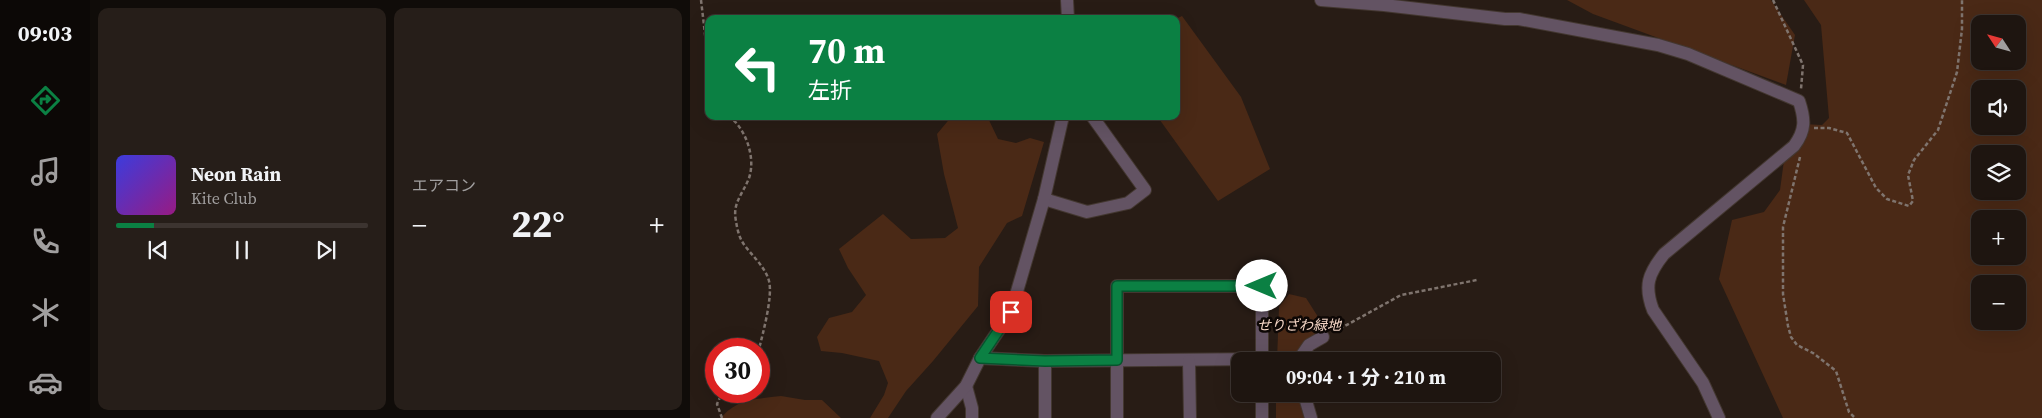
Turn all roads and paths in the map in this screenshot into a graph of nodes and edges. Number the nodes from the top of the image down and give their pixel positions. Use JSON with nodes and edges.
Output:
{"nodes":[{"id":1,"x":701,"y":0,"type":"edge"},
{"id":2,"x":1068,"y":0,"type":"edge"},
{"id":3,"x":1321,"y":0,"type":"edge"},
{"id":4,"x":1773,"y":0,"type":"edge"},
{"id":5,"x":1962,"y":0,"type":"edge"},
{"id":6,"x":1068,"y":15,"type":"edge"},
{"id":7,"x":705,"y":34,"type":"edge"},
{"id":8,"x":1799,"y":101,"type":"junction"},
{"id":9,"x":734,"y":120,"type":"edge"},
{"id":10,"x":1062,"y":120,"type":"edge"},
{"id":11,"x":1095,"y":120,"type":"edge"},
{"id":12,"x":1803,"y":129,"type":"junction"},
{"id":13,"x":1800,"y":156,"type":"dead end"},
{"id":14,"x":1044,"y":199,"type":"junction"},
{"id":15,"x":1477,"y":280,"type":"dead end"},
{"id":16,"x":1323,"y":337,"type":"joint"},
{"id":17,"x":762,"y":338,"type":"edge"},
{"id":18,"x":1262,"y":352,"type":"edge"},
{"id":19,"x":1304,"y":352,"type":"edge"},
{"id":20,"x":980,"y":358,"type":"junction"},
{"id":21,"x":1117,"y":360,"type":"junction"},
{"id":22,"x":1231,"y":360,"type":"edge"},
{"id":23,"x":1045,"y":361,"type":"junction"},
{"id":24,"x":1189,"y":361,"type":"junction"},
{"id":25,"x":966,"y":386,"type":"junction"},
{"id":26,"x":1262,"y":402,"type":"edge"},
{"id":27,"x":1306,"y":402,"type":"edge"},
{"id":28,"x":717,"y":403,"type":"edge"},
{"id":29,"x":722,"y":418,"type":"edge"},
{"id":30,"x":937,"y":418,"type":"edge"},
{"id":31,"x":972,"y":418,"type":"edge"},
{"id":32,"x":1045,"y":418,"type":"edge"},
{"id":33,"x":1117,"y":418,"type":"edge"},
{"id":34,"x":1190,"y":418,"type":"edge"},
{"id":35,"x":1262,"y":418,"type":"edge"},
{"id":36,"x":1311,"y":418,"type":"edge"},
{"id":37,"x":1718,"y":418,"type":"edge"},
{"id":38,"x":1855,"y":418,"type":"edge"}],
"edges":[{"from":1,"to":7,"type":"path"},
{"from":2,"to":6,"type":"street"},
{"from":3,"to":8,"type":"street"},
{"from":4,"to":8,"type":"path"},
{"from":5,"to":12,"type":"path"},
{"from":8,"to":12,"type":"street"},
{"from":9,"to":17,"type":"path"},
{"from":10,"to":14,"type":"street"},
{"from":11,"to":14,"type":"street"},
{"from":12,"to":37,"type":"street"},
{"from":13,"to":38,"type":"path"},
{"from":14,"to":20,"type":"street"},
{"from":15,"to":16,"type":"path"},
{"from":16,"to":19,"type":"street"},
{"from":18,"to":21,"type":"street"},
{"from":20,"to":23,"type":"street"},
{"from":20,"to":25,"type":"street"},
{"from":21,"to":23,"type":"street"},
{"from":21,"to":24,"type":"street"},
{"from":21,"to":33,"type":"street"},
{"from":22,"to":24,"type":"street"},
{"from":23,"to":32,"type":"street"},
{"from":24,"to":34,"type":"street"},
{"from":25,"to":30,"type":"street"},
{"from":25,"to":31,"type":"street"},
{"from":26,"to":35,"type":"street"},
{"from":27,"to":36,"type":"street"},
{"from":28,"to":29,"type":"path"}]}
